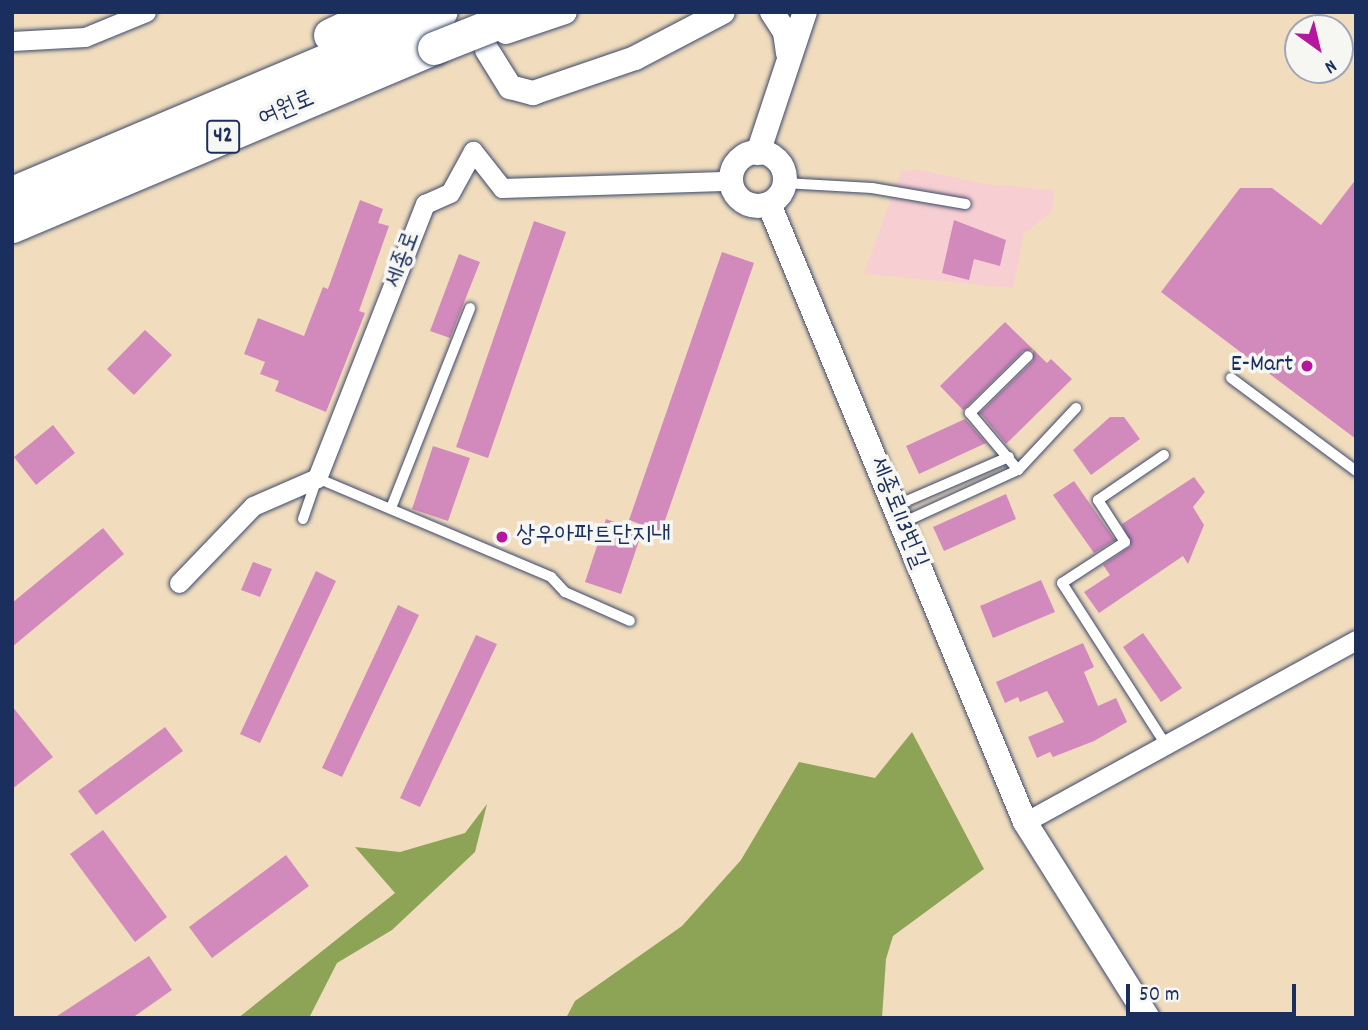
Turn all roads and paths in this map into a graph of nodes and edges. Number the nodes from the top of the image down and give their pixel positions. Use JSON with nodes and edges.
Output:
{"nodes":[{"id":1,"x":146,"y":12,"type":"edge"},
{"id":2,"x":379,"y":12,"type":"edge"},
{"id":3,"x":524,"y":12,"type":"edge"},
{"id":4,"x":565,"y":12,"type":"edge"},
{"id":5,"x":737,"y":12,"type":"edge"},
{"id":6,"x":772,"y":12,"type":"edge"},
{"id":7,"x":804,"y":12,"type":"edge"},
{"id":8,"x":716,"y":17,"type":"edge"},
{"id":9,"x":433,"y":26,"type":"edge"},
{"id":10,"x":12,"y":41,"type":"edge"},
{"id":11,"x":487,"y":50,"type":"dead end"},
{"id":12,"x":788,"y":53,"type":"junction"},
{"id":13,"x":758,"y":153,"type":"junction"},
{"id":14,"x":731,"y":181,"type":"junction"},
{"id":15,"x":784,"y":183,"type":"junction"},
{"id":16,"x":12,"y":187,"type":"edge"},
{"id":17,"x":12,"y":193,"type":"edge"},
{"id":18,"x":769,"y":204,"type":"junction"},
{"id":19,"x":966,"y":204,"type":"dead end"},
{"id":20,"x":12,"y":226,"type":"edge"},
{"id":21,"x":470,"y":308,"type":"dead end"},
{"id":22,"x":1028,"y":356,"type":"dead end"},
{"id":23,"x":1231,"y":378,"type":"dead end"},
{"id":24,"x":1076,"y":408,"type":"dead end"},
{"id":25,"x":1164,"y":455,"type":"dead end"},
{"id":26,"x":1009,"y":457,"type":"junction"},
{"id":27,"x":1018,"y":470,"type":"junction"},
{"id":28,"x":1356,"y":471,"type":"edge"},
{"id":29,"x":317,"y":478,"type":"junction"},
{"id":30,"x":391,"y":508,"type":"junction"},
{"id":31,"x":898,"y":515,"type":"junction"},
{"id":32,"x":303,"y":519,"type":"dead end"},
{"id":33,"x":179,"y":583,"type":"dead end"},
{"id":34,"x":630,"y":621,"type":"dead end"},
{"id":35,"x":1356,"y":640,"type":"edge"},
{"id":36,"x":1166,"y":745,"type":"junction"},
{"id":37,"x":1025,"y":822,"type":"junction"},
{"id":38,"x":1148,"y":1018,"type":"edge"}],
"edges":[{"from":1,"to":10,"type":"street"},
{"from":2,"to":16,"type":"highway"},
{"from":3,"to":9,"type":"highway","name":"여원로","number":"42","bridge":true},
{"from":4,"to":9,"type":"street","bridge":true},
{"from":5,"to":8,"type":"street"},
{"from":6,"to":12,"type":"street"},
{"from":7,"to":12,"type":"street"},
{"from":8,"to":11,"type":"street"},
{"from":9,"to":17,"type":"highway","name":"여원로","number":"42"},
{"from":9,"to":20,"type":"highway","name":"여원로","number":"42"},
{"from":12,"to":13,"type":"street"},
{"from":13,"to":14,"type":"street"},
{"from":13,"to":15,"type":"street"},
{"from":14,"to":18,"type":"street"},
{"from":14,"to":29,"type":"street","name":"세종로"},
{"from":15,"to":18,"type":"street"},
{"from":15,"to":19,"type":"lane"},
{"from":18,"to":31,"type":"street","name":"세종로113번길"},
{"from":21,"to":30,"type":"lane"},
{"from":22,"to":26,"type":"lane"},
{"from":23,"to":28,"type":"lane"},
{"from":24,"to":27,"type":"lane"},
{"from":25,"to":36,"type":"lane"},
{"from":26,"to":27,"type":"lane"},
{"from":26,"to":31,"type":"lane"},
{"from":27,"to":31,"type":"lane"},
{"from":29,"to":30,"type":"lane"},
{"from":29,"to":32,"type":"lane"},
{"from":29,"to":33,"type":"street"},
{"from":30,"to":34,"type":"lane"},
{"from":31,"to":37,"type":"street","name":"세종로113번길"},
{"from":35,"to":36,"type":"street"},
{"from":36,"to":37,"type":"street"},
{"from":37,"to":38,"type":"street","name":"세종로113번길"}]}
